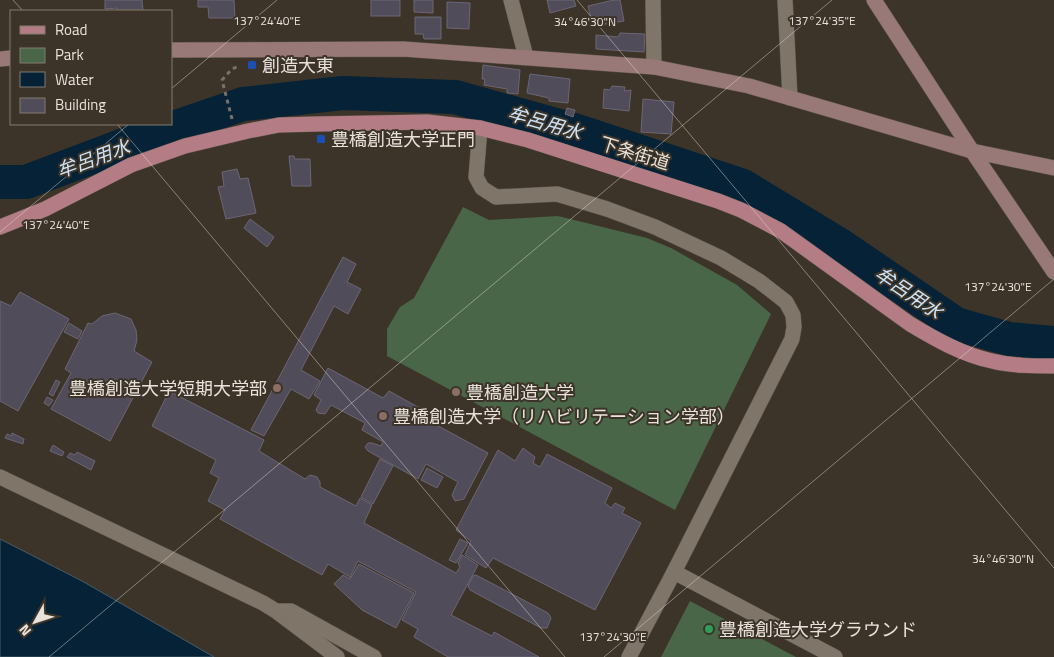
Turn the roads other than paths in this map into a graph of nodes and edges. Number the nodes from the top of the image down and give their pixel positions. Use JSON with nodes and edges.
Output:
{"nodes":[{"id":1,"x":511,"y":0,"type":"edge"},
{"id":2,"x":653,"y":0,"type":"edge"},
{"id":3,"x":785,"y":0,"type":"edge"},
{"id":4,"x":874,"y":0,"type":"edge"},
{"id":5,"x":172,"y":50,"type":"edge"},
{"id":6,"x":526,"y":58,"type":"junction"},
{"id":7,"x":654,"y":67,"type":"junction"},
{"id":8,"x":790,"y":98,"type":"junction"},
{"id":9,"x":480,"y":128,"type":"junction"},
{"id":10,"x":972,"y":151,"type":"junction"},
{"id":11,"x":1054,"y":168,"type":"edge"},
{"id":12,"x":0,"y":227,"type":"edge"},
{"id":13,"x":1054,"y":272,"type":"edge"},
{"id":14,"x":1054,"y":366,"type":"edge"},
{"id":15,"x":0,"y":477,"type":"edge"},
{"id":16,"x":674,"y":572,"type":"junction"},
{"id":17,"x":276,"y":611,"type":"junction"},
{"id":18,"x":337,"y":657,"type":"edge"},
{"id":19,"x":374,"y":657,"type":"edge"},
{"id":20,"x":629,"y":657,"type":"edge"},
{"id":21,"x":835,"y":657,"type":"edge"}],
"edges":[{"from":1,"to":6,"type":"street"},
{"from":2,"to":7,"type":"street"},
{"from":3,"to":8,"type":"street"},
{"from":4,"to":10,"type":"street"},
{"from":5,"to":6,"type":"street"},
{"from":6,"to":7,"type":"street"},
{"from":7,"to":8,"type":"street"},
{"from":8,"to":10,"type":"street"},
{"from":9,"to":12,"type":"main road","name":"下条街道"},
{"from":9,"to":14,"type":"main road","name":"下条街道"},
{"from":9,"to":16,"type":"street"},
{"from":10,"to":11,"type":"street"},
{"from":10,"to":13,"type":"street"},
{"from":15,"to":17,"type":"street"},
{"from":16,"to":20,"type":"street"},
{"from":16,"to":21,"type":"street"},
{"from":17,"to":18,"type":"street"},
{"from":17,"to":19,"type":"street"}]}
